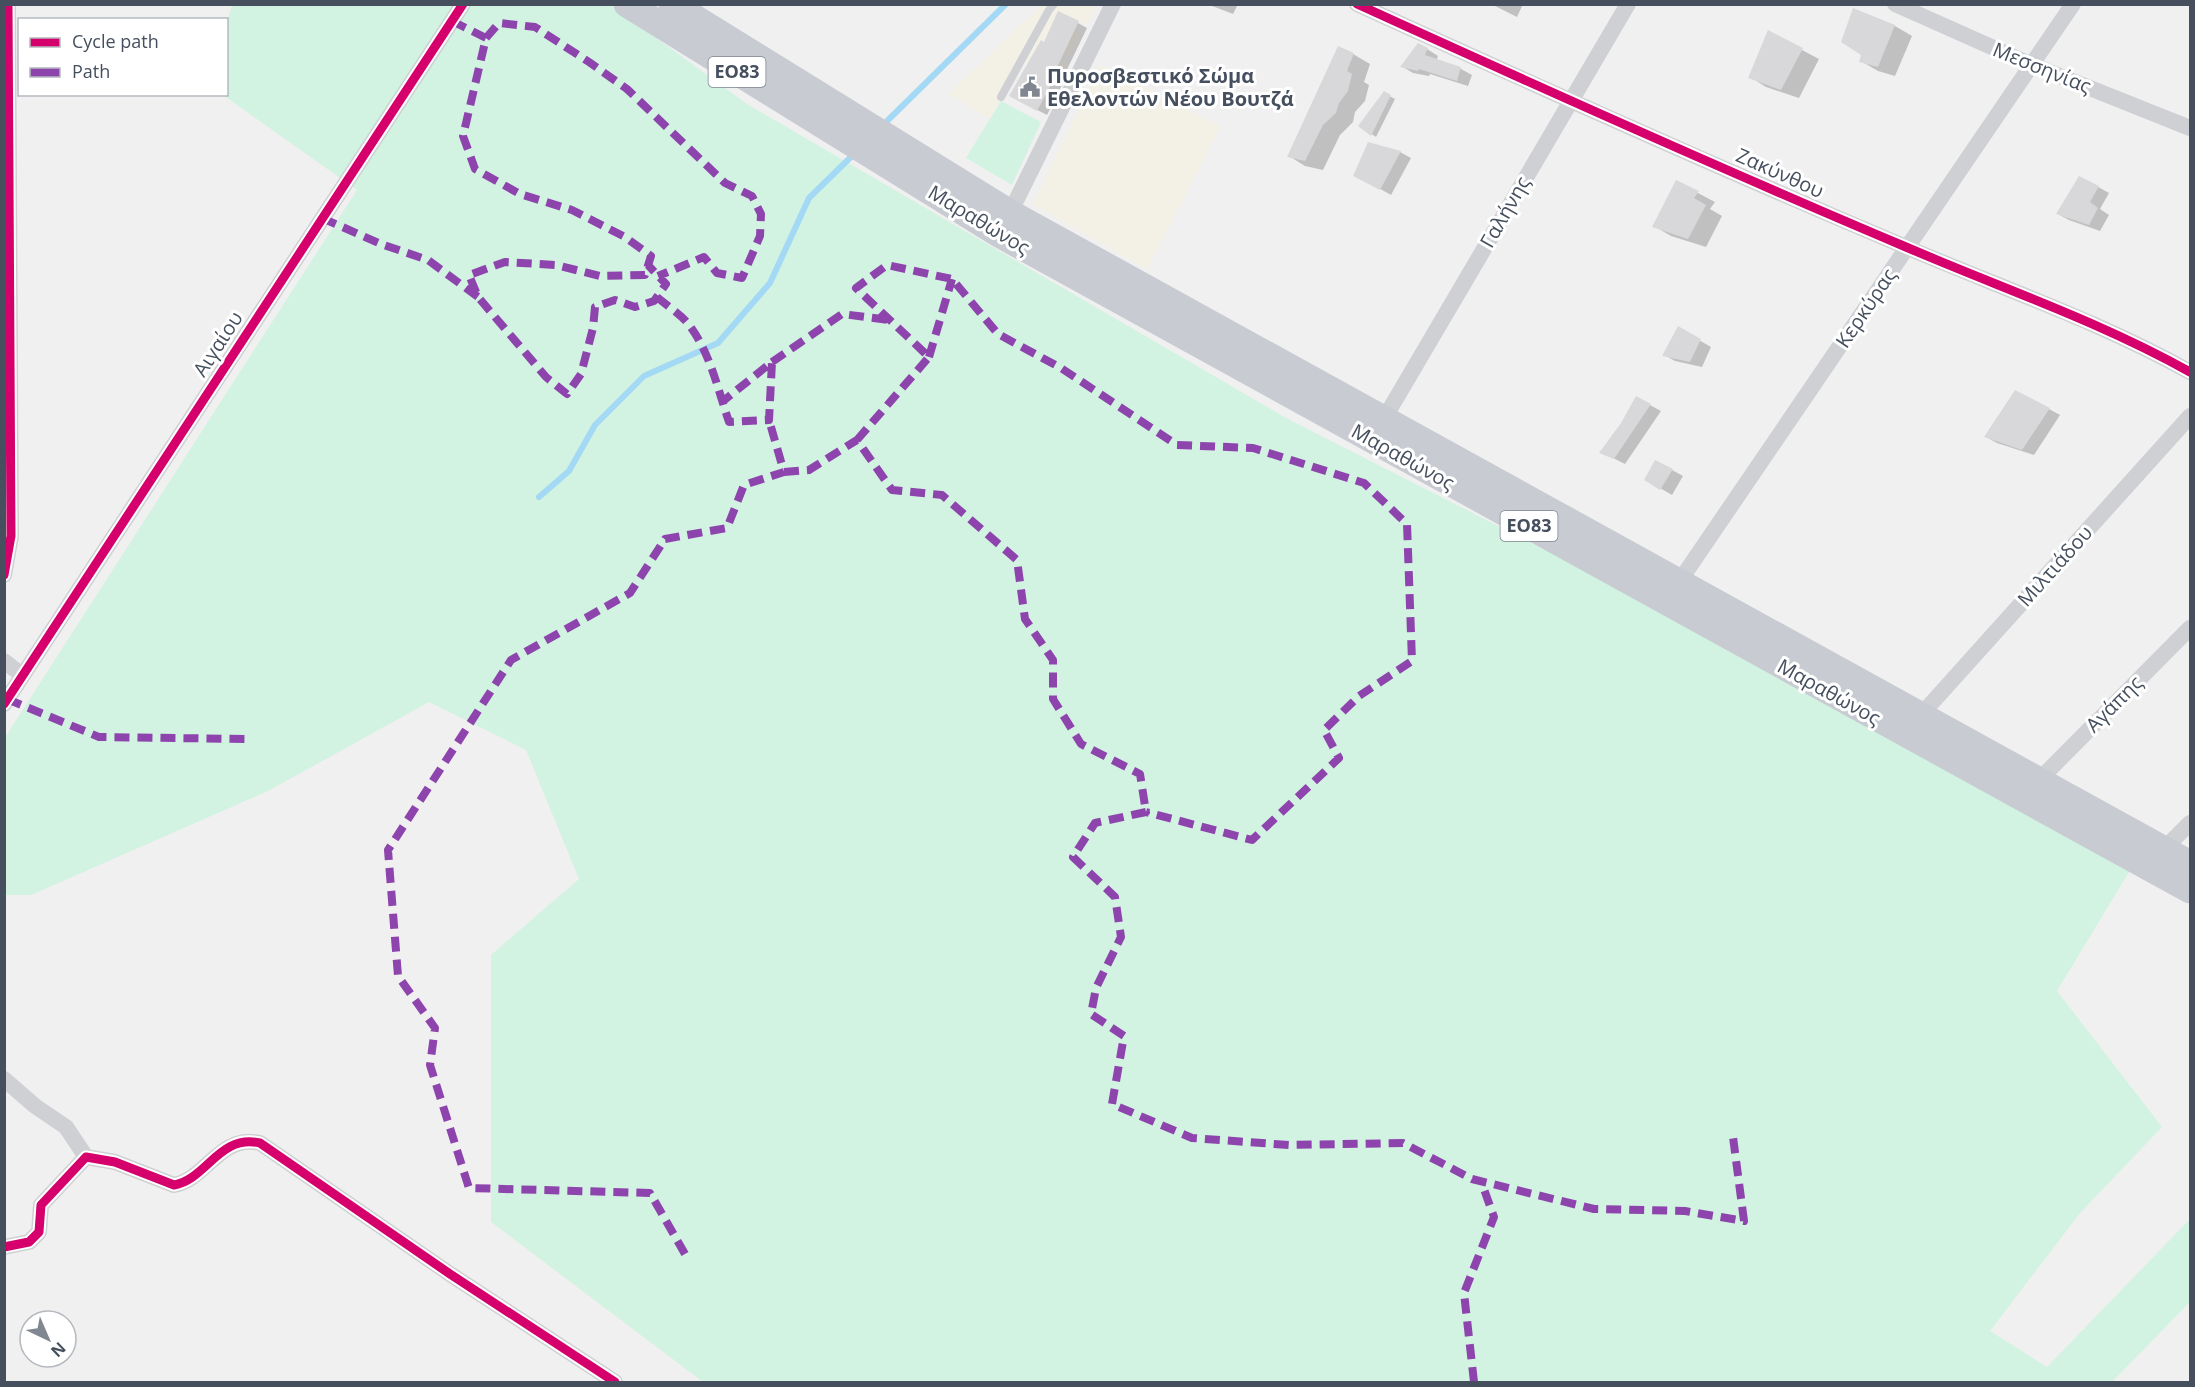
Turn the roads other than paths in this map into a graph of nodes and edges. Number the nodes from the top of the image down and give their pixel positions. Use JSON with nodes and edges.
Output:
{"nodes":[{"id":1,"x":8,"y":4,"type":"edge"},
{"id":2,"x":463,"y":4,"type":"edge"},
{"id":3,"x":627,"y":4,"type":"edge"},
{"id":4,"x":672,"y":4,"type":"edge"},
{"id":5,"x":1054,"y":4,"type":"edge"},
{"id":6,"x":1357,"y":4,"type":"edge"},
{"id":7,"x":1628,"y":4,"type":"edge"},
{"id":8,"x":1895,"y":4,"type":"edge"},
{"id":9,"x":2073,"y":4,"type":"edge"},
{"id":10,"x":1113,"y":5,"type":"edge"},
{"id":11,"x":2032,"y":65,"type":"junction"},
{"id":12,"x":1001,"y":97,"type":"dead end"},
{"id":13,"x":1570,"y":100,"type":"junction"},
{"id":14,"x":2190,"y":128,"type":"edge"},
{"id":15,"x":856,"y":132,"type":"junction"},
{"id":16,"x":880,"y":147,"type":"junction"},
{"id":17,"x":1010,"y":213,"type":"junction"},
{"id":18,"x":1907,"y":248,"type":"junction"},
{"id":19,"x":2190,"y":372,"type":"edge"},
{"id":20,"x":2190,"y":416,"type":"edge"},
{"id":21,"x":1384,"y":419,"type":"junction"},
{"id":22,"x":4,"y":575,"type":"edge"},
{"id":23,"x":1679,"y":582,"type":"junction"},
{"id":24,"x":2190,"y":628,"type":"edge"},
{"id":25,"x":4,"y":661,"type":"edge"},
{"id":26,"x":22,"y":675,"type":"junction"},
{"id":27,"x":4,"y":704,"type":"edge"},
{"id":28,"x":1920,"y":716,"type":"junction"},
{"id":29,"x":2038,"y":781,"type":"junction"},
{"id":30,"x":2190,"y":823,"type":"edge"},
{"id":31,"x":2163,"y":850,"type":"junction"},
{"id":32,"x":2190,"y":864,"type":"edge"},
{"id":33,"x":2190,"y":890,"type":"edge"},
{"id":34,"x":4,"y":1079,"type":"edge"},
{"id":35,"x":86,"y":1157,"type":"junction"},
{"id":36,"x":4,"y":1247,"type":"edge"},
{"id":37,"x":615,"y":1383,"type":"edge"}],
"edges":[{"from":1,"to":22,"type":"street"},
{"from":2,"to":26,"type":"street","name":"Αιγαίου"},
{"from":3,"to":15,"type":"main road","name":"Μαραθώνος","number":"ΕΟ83"},
{"from":4,"to":15,"type":"main road","name":"Μαραθώνος","number":"ΕΟ83"},
{"from":5,"to":12,"type":"lane"},
{"from":6,"to":13,"type":"street","name":"Ζακύνθου"},
{"from":7,"to":13,"type":"street","name":"Γαλήνης"},
{"from":8,"to":11,"type":"street","name":"Μεσσηνίας"},
{"from":9,"to":11,"type":"street","name":"Κερκύρας"},
{"from":10,"to":17,"type":"street"},
{"from":11,"to":14,"type":"street","name":"Μεσσηνίας"},
{"from":11,"to":18,"type":"street","name":"Κερκύρας"},
{"from":13,"to":18,"type":"street","name":"Ζακύνθου"},
{"from":13,"to":21,"type":"street","name":"Γαλήνης"},
{"from":15,"to":16,"type":"main road","name":"Μαραθώνος","number":"ΕΟ83"},
{"from":16,"to":17,"type":"main road","name":"Μαραθώνος","number":"ΕΟ83"},
{"from":16,"to":33,"type":"main road","name":"Μαραθώνος","number":"ΕΟ83"},
{"from":17,"to":21,"type":"main road","name":"Μαραθώνος","number":"ΕΟ83"},
{"from":18,"to":19,"type":"street","name":"Ζακύνθου"},
{"from":18,"to":23,"type":"street","name":"Κερκύρας"},
{"from":20,"to":28,"type":"street","name":"Μιλτιάδου"},
{"from":21,"to":23,"type":"main road","name":"Μαραθώνος","number":"ΕΟ83"},
{"from":23,"to":28,"type":"main road","name":"Μαραθώνος","number":"ΕΟ83"},
{"from":24,"to":29,"type":"street","name":"Αγάπης"},
{"from":25,"to":26,"type":"street"},
{"from":26,"to":27,"type":"street","name":"Αιγαίου"},
{"from":28,"to":29,"type":"main road","name":"Μαραθώνος","number":"ΕΟ83"},
{"from":29,"to":31,"type":"main road","name":"Μαραθώνος","number":"ΕΟ83"},
{"from":30,"to":31,"type":"street"},
{"from":31,"to":32,"type":"main road","name":"Μαραθώνος","number":"ΕΟ83"},
{"from":34,"to":35,"type":"street"},
{"from":35,"to":36,"type":"street"},
{"from":35,"to":37,"type":"street"}]}
